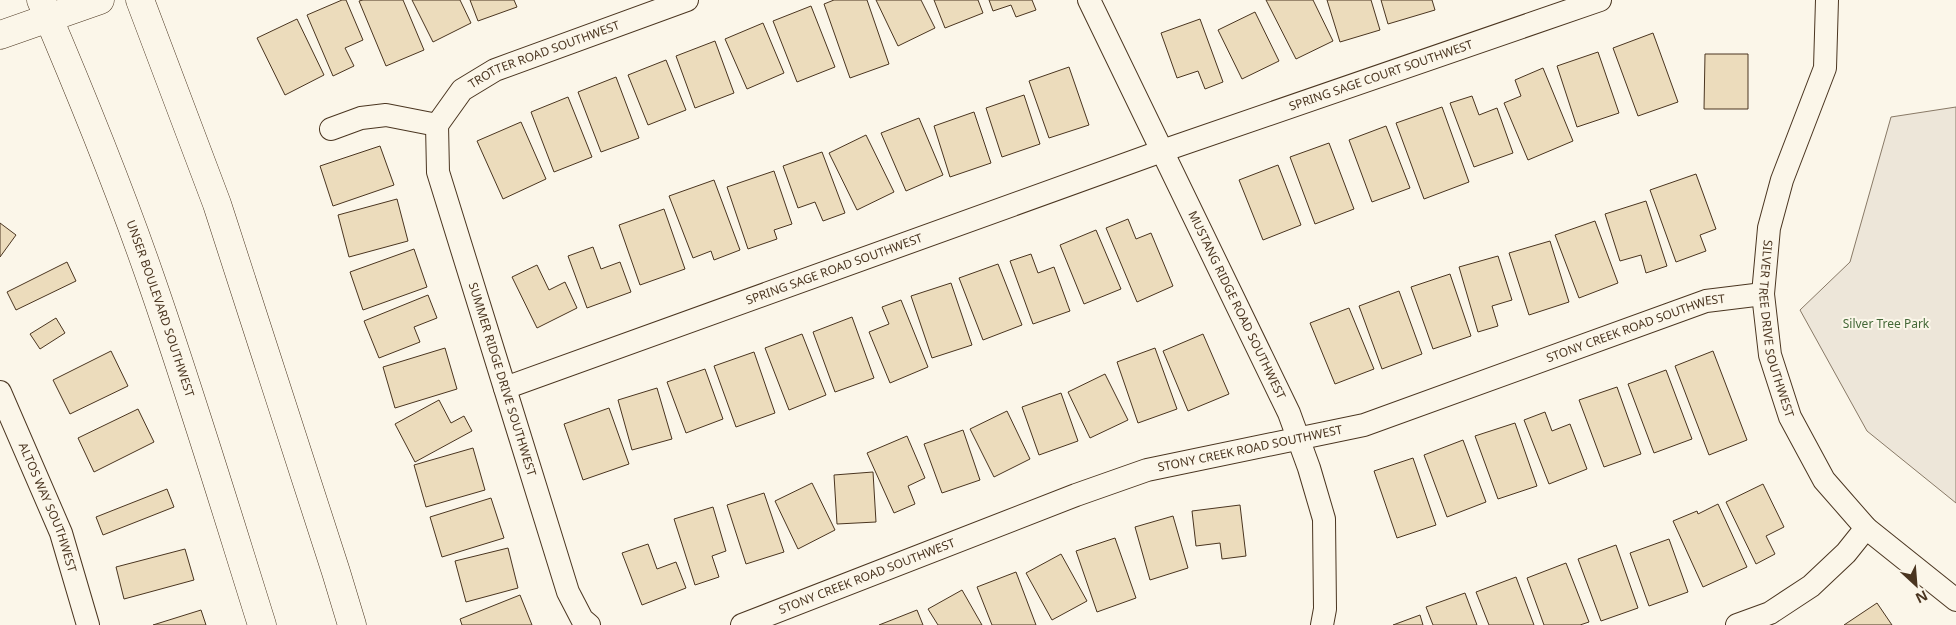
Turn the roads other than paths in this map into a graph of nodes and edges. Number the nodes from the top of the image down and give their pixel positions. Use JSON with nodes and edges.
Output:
{"nodes":[{"id":1,"x":100,"y":0,"type":"edge"},
{"id":2,"x":140,"y":0,"type":"edge"},
{"id":3,"x":687,"y":0,"type":"edge"},
{"id":4,"x":1090,"y":0,"type":"edge"},
{"id":5,"x":1600,"y":0,"type":"edge"},
{"id":6,"x":1827,"y":0,"type":"edge"},
{"id":7,"x":44,"y":9,"type":"edge"},
{"id":8,"x":0,"y":35,"type":"edge"},
{"id":9,"x":437,"y":125,"type":"junction"},
{"id":10,"x":331,"y":129,"type":"dead end"},
{"id":11,"x":1162,"y":151,"type":"junction"},
{"id":12,"x":1763,"y":294,"type":"junction"},
{"id":13,"x":506,"y":388,"type":"junction"},
{"id":14,"x":0,"y":392,"type":"edge"},
{"id":15,"x":1300,"y":440,"type":"junction"},
{"id":16,"x":1866,"y":528,"type":"junction"},
{"id":17,"x":1956,"y":600,"type":"edge"},
{"id":18,"x":88,"y":625,"type":"edge"},
{"id":19,"x":262,"y":625,"type":"edge"},
{"id":20,"x":352,"y":625,"type":"edge"},
{"id":21,"x":589,"y":625,"type":"edge"},
{"id":22,"x":742,"y":625,"type":"edge"},
{"id":23,"x":1322,"y":625,"type":"edge"},
{"id":24,"x":1737,"y":625,"type":"edge"}],
"edges":[{"from":1,"to":7,"type":"main road"},
{"from":2,"to":20,"type":"main road"},
{"from":3,"to":9,"type":"street","name":"TROTTER ROAD SOUTHWEST"},
{"from":4,"to":11,"type":"street","name":"MUSTANG RIDGE ROAD SOUTHWEST"},
{"from":5,"to":11,"type":"street","name":"SPRING SAGE COURT SOUTHWEST"},
{"from":6,"to":12,"type":"street","name":"SILVER TREE DRIVE SOUTHWEST"},
{"from":7,"to":8,"type":"main road"},
{"from":7,"to":19,"type":"main road","name":"UNSER BOULEVARD SOUTHWEST"},
{"from":9,"to":10,"type":"street"},
{"from":9,"to":13,"type":"street","name":"SUMMER RIDGE DRIVE SOUTHWEST"},
{"from":11,"to":13,"type":"street","name":"SPRING SAGE ROAD SOUTHWEST"},
{"from":11,"to":15,"type":"street","name":"MUSTANG RIDGE ROAD SOUTHWEST"},
{"from":12,"to":15,"type":"street","name":"STONY CREEK ROAD SOUTHWEST"},
{"from":12,"to":16,"type":"street","name":"SILVER TREE DRIVE SOUTHWEST"},
{"from":13,"to":21,"type":"street","name":"SUMMER RIDGE DRIVE SOUTHWEST"},
{"from":14,"to":18,"type":"street","name":"ALTOS WAY SOUTHWEST"},
{"from":15,"to":22,"type":"street","name":"STONY CREEK ROAD SOUTHWEST"},
{"from":15,"to":23,"type":"street","name":"MUSTANG RIDGE ROAD SOUTHWEST"},
{"from":16,"to":17,"type":"street","name":"SILVER TREE DRIVE SOUTHWEST"},
{"from":16,"to":24,"type":"street"}]}
